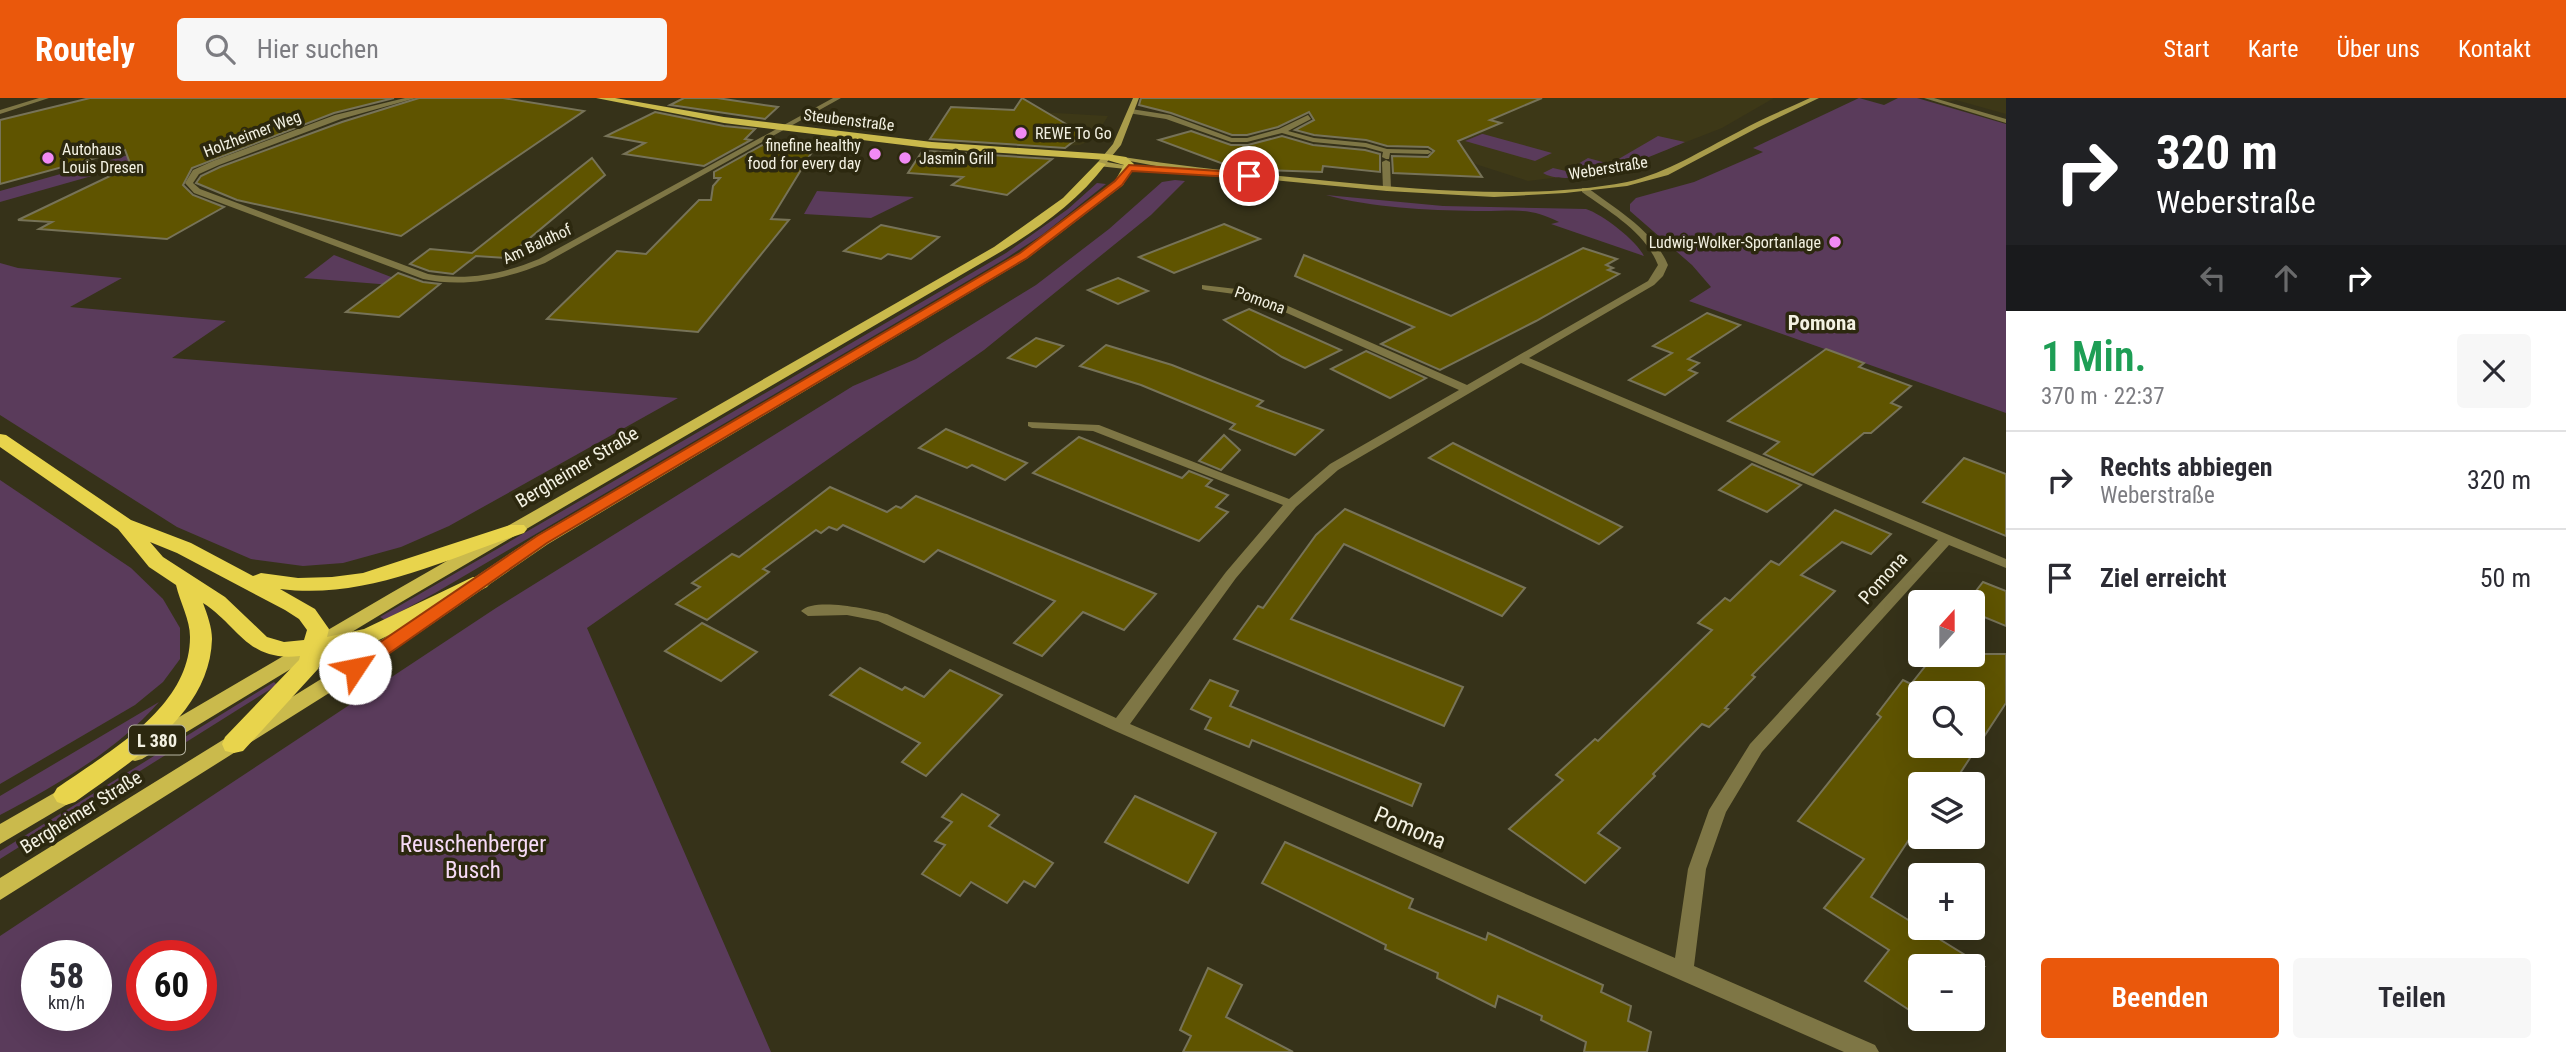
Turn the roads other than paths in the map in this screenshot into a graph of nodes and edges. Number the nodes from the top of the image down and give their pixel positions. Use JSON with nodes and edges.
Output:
{"nodes":[{"id":1,"x":46,"y":98,"type":"edge"},
{"id":2,"x":413,"y":98,"type":"edge"},
{"id":3,"x":600,"y":98,"type":"edge"},
{"id":4,"x":838,"y":98,"type":"edge"},
{"id":5,"x":1136,"y":98,"type":"edge"},
{"id":6,"x":1816,"y":98,"type":"edge"},
{"id":7,"x":1927,"y":98,"type":"edge"},
{"id":8,"x":1131,"y":111,"type":"junction"},
{"id":9,"x":0,"y":112,"type":"edge"},
{"id":10,"x":1308,"y":117,"type":"dead end"},
{"id":11,"x":2006,"y":121,"type":"edge"},
{"id":12,"x":783,"y":128,"type":"junction"},
{"id":13,"x":1282,"y":131,"type":"junction"},
{"id":14,"x":1427,"y":152,"type":"dead end"},
{"id":15,"x":1386,"y":157,"type":"junction"},
{"id":16,"x":1104,"y":161,"type":"junction"},
{"id":17,"x":1126,"y":163,"type":"junction"},
{"id":18,"x":189,"y":183,"type":"joint"},
{"id":19,"x":1387,"y":188,"type":"junction"},
{"id":20,"x":1585,"y":190,"type":"junction"},
{"id":21,"x":1205,"y":287,"type":"dead end"},
{"id":22,"x":1519,"y":358,"type":"junction"},
{"id":23,"x":1466,"y":389,"type":"junction"},
{"id":24,"x":1032,"y":424,"type":"dead end"},
{"id":25,"x":0,"y":439,"type":"edge"},
{"id":26,"x":1291,"y":504,"type":"junction"},
{"id":27,"x":124,"y":524,"type":"junction"},
{"id":28,"x":517,"y":529,"type":"junction"},
{"id":29,"x":1947,"y":539,"type":"junction"},
{"id":30,"x":2006,"y":564,"type":"edge"},
{"id":31,"x":238,"y":575,"type":"junction"},
{"id":32,"x":480,"y":582,"type":"junction"},
{"id":33,"x":187,"y":584,"type":"junction"},
{"id":34,"x":808,"y":611,"type":"dead end"},
{"id":35,"x":314,"y":646,"type":"junction"},
{"id":36,"x":1119,"y":726,"type":"junction"},
{"id":37,"x":234,"y":744,"type":"junction"},
{"id":38,"x":65,"y":795,"type":"junction"},
{"id":39,"x":0,"y":835,"type":"edge"},
{"id":40,"x":0,"y":890,"type":"edge"},
{"id":41,"x":1683,"y":971,"type":"junction"},
{"id":42,"x":1868,"y":1052,"type":"edge"}],
"edges":[{"from":1,"to":9,"type":"street"},
{"from":2,"to":18,"type":"street","name":"Holzheimer Weg"},
{"from":3,"to":12,"type":"main road","name":"Steubenstraße"},
{"from":4,"to":12,"type":"street","name":"Am Baldhof"},
{"from":5,"to":8,"type":"main road","name":"Bergheimer Straße","number":"L 380"},
{"from":6,"to":20,"type":"main road","name":"Weberstraße"},
{"from":7,"to":11,"type":"street"},
{"from":8,"to":13,"type":"street"},
{"from":8,"to":16,"type":"main road","name":"Bergheimer Straße","number":"L 380"},
{"from":10,"to":13,"type":"street"},
{"from":12,"to":16,"type":"main road","name":"Steubenstraße"},
{"from":12,"to":18,"type":"street","name":"Am Baldhof"},
{"from":13,"to":15,"type":"street"},
{"from":14,"to":15,"type":"street"},
{"from":15,"to":19,"type":"street"},
{"from":16,"to":17,"type":"main road","name":"Weberstraße"},
{"from":16,"to":28,"type":"main road","name":"Bergheimer Straße","number":"L 380"},
{"from":17,"to":19,"type":"main road","name":"Weberstraße"},
{"from":17,"to":32,"type":"main road","name":"Bergheimer Straße","number":"L 380"},
{"from":19,"to":20,"type":"main road","name":"Weberstraße"},
{"from":20,"to":22,"type":"street"},
{"from":21,"to":23,"type":"street","name":"Pomona"},
{"from":22,"to":23,"type":"street"},
{"from":22,"to":29,"type":"street","name":"Pomona"},
{"from":23,"to":26,"type":"street"},
{"from":24,"to":26,"type":"street"},
{"from":25,"to":27,"type":"highway"},
{"from":26,"to":36,"type":"street"},
{"from":27,"to":31,"type":"highway"},
{"from":27,"to":33,"type":"highway"},
{"from":28,"to":31,"type":"highway"},
{"from":28,"to":35,"type":"main road","name":"Bergheimer Straße","number":"L 380"},
{"from":29,"to":30,"type":"street","name":"Pomona"},
{"from":29,"to":41,"type":"street","name":"Pomona"},
{"from":31,"to":35,"type":"highway"},
{"from":32,"to":35,"type":"highway"},
{"from":32,"to":37,"type":"main road","name":"Bergheimer Straße","number":"L 380"},
{"from":33,"to":35,"type":"highway"},
{"from":33,"to":38,"type":"highway"},
{"from":34,"to":36,"type":"street","name":"Pomona"},
{"from":35,"to":37,"type":"highway"},
{"from":35,"to":38,"type":"main road","name":"Bergheimer Straße","number":"L 380"},
{"from":36,"to":41,"type":"street","name":"Pomona"},
{"from":37,"to":40,"type":"main road","name":"Bergheimer Straße","number":"L 380"},
{"from":38,"to":39,"type":"main road","name":"Bergheimer Straße","number":"L 380"},
{"from":41,"to":42,"type":"street","name":"Pomona"}]}
